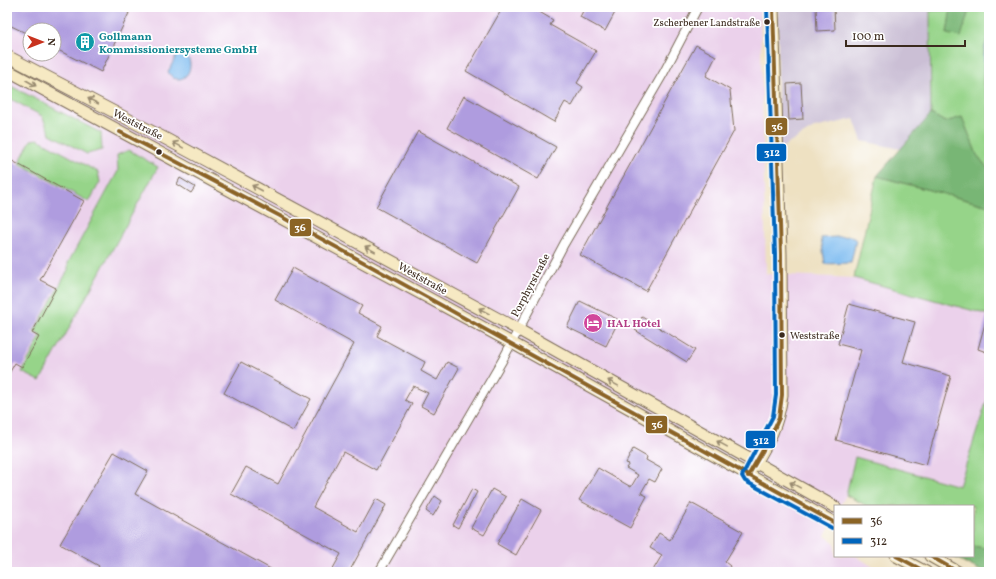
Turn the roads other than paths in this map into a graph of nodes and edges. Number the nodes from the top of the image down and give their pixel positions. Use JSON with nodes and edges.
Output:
{"nodes":[{"id":1,"x":698,"y":7,"type":"edge"},
{"id":2,"x":773,"y":7,"type":"edge"},
{"id":3,"x":7,"y":56,"type":"edge"},
{"id":4,"x":7,"y":70,"type":"edge"},
{"id":5,"x":519,"y":330,"type":"junction"},
{"id":6,"x":512,"y":343,"type":"junction"},
{"id":7,"x":756,"y":463,"type":"junction"},
{"id":8,"x":748,"y":476,"type":"junction"},
{"id":9,"x":834,"y":506,"type":"edge"},
{"id":10,"x":834,"y":523,"type":"edge"},
{"id":11,"x":898,"y":557,"type":"edge"},
{"id":12,"x":932,"y":557,"type":"edge"},
{"id":13,"x":379,"y":572,"type":"edge"},
{"id":14,"x":926,"y":572,"type":"edge"},
{"id":15,"x":958,"y":572,"type":"edge"}],
"edges":[{"from":1,"to":5,"type":"street","name":"Porphyrstraße"},
{"from":2,"to":7,"type":"main road"},
{"from":5,"to":3,"type":"main road","name":"Weststraße","one_way":true},
{"from":4,"to":6,"type":"main road","one_way":true},
{"from":5,"to":6,"type":"street","name":"Porphyrstraße"},
{"from":7,"to":5,"type":"main road","name":"Weststraße","one_way":true},
{"from":6,"to":8,"type":"main road"},
{"from":6,"to":13,"type":"street","name":"Porphyrstraße"},
{"from":7,"to":8,"type":"main road"},
{"from":9,"to":7,"type":"main road","name":"Weststraße","one_way":true},
{"from":8,"to":10,"type":"main road"},
{"from":11,"to":14,"type":"main road"},
{"from":12,"to":15,"type":"main road"}]}
